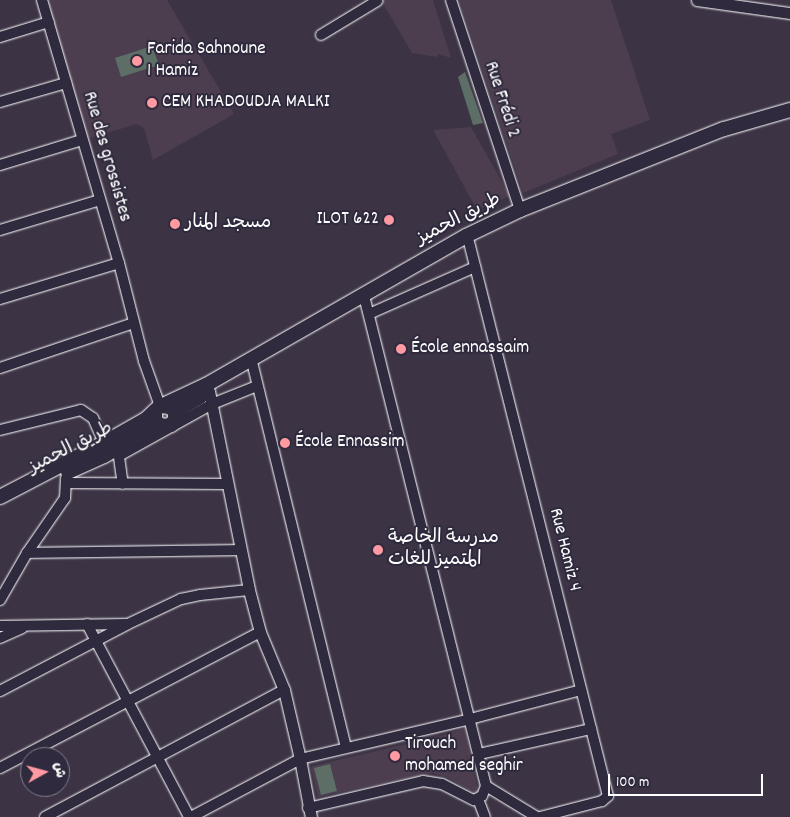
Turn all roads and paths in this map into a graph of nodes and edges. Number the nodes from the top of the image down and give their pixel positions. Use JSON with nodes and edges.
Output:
{"nodes":[{"id":1,"x":42,"y":0,"type":"edge"},
{"id":2,"x":451,"y":0,"type":"edge"},
{"id":3,"x":698,"y":0,"type":"edge"},
{"id":4,"x":377,"y":1,"type":"dead end"},
{"id":5,"x":790,"y":12,"type":"edge"},
{"id":6,"x":49,"y":22,"type":"junction"},
{"id":7,"x":321,"y":35,"type":"dead end"},
{"id":8,"x":0,"y":37,"type":"edge"},
{"id":9,"x":66,"y":82,"type":"junction"},
{"id":10,"x":0,"y":102,"type":"edge"},
{"id":11,"x":790,"y":110,"type":"edge"},
{"id":12,"x":790,"y":117,"type":"edge"},
{"id":13,"x":82,"y":140,"type":"junction"},
{"id":14,"x":0,"y":165,"type":"edge"},
{"id":15,"x":100,"y":200,"type":"junction"},
{"id":16,"x":520,"y":210,"type":"junction"},
{"id":17,"x":0,"y":230,"type":"edge"},
{"id":18,"x":469,"y":242,"type":"junction"},
{"id":19,"x":119,"y":263,"type":"junction"},
{"id":20,"x":475,"y":267,"type":"junction"},
{"id":21,"x":0,"y":299,"type":"edge"},
{"id":22,"x":365,"y":300,"type":"junction"},
{"id":23,"x":369,"y":314,"type":"junction"},
{"id":24,"x":134,"y":323,"type":"junction"},
{"id":25,"x":253,"y":366,"type":"junction"},
{"id":26,"x":0,"y":368,"type":"edge"},
{"id":27,"x":258,"y":386,"type":"junction"},
{"id":28,"x":211,"y":397,"type":"junction"},
{"id":29,"x":159,"y":412,"type":"junction"},
{"id":30,"x":0,"y":430,"type":"edge"},
{"id":31,"x":104,"y":443,"type":"junction"},
{"id":32,"x":119,"y":451,"type":"junction"},
{"id":33,"x":66,"y":478,"type":"junction"},
{"id":34,"x":123,"y":484,"type":"junction"},
{"id":35,"x":228,"y":484,"type":"junction"},
{"id":36,"x":0,"y":497,"type":"edge"},
{"id":37,"x":0,"y":506,"type":"edge"},
{"id":38,"x":240,"y":550,"type":"junction"},
{"id":39,"x":27,"y":553,"type":"junction"},
{"id":40,"x":248,"y":590,"type":"junction"},
{"id":41,"x":0,"y":600,"type":"edge"},
{"id":42,"x":87,"y":624,"type":"junction"},
{"id":43,"x":128,"y":624,"type":"junction"},
{"id":44,"x":0,"y":626,"type":"edge"},
{"id":45,"x":25,"y":626,"type":"junction"},
{"id":46,"x":260,"y":632,"type":"junction"},
{"id":47,"x":0,"y":638,"type":"edge"},
{"id":48,"x":96,"y":642,"type":"junction"},
{"id":49,"x":284,"y":690,"type":"junction"},
{"id":50,"x":581,"y":690,"type":"junction"},
{"id":51,"x":0,"y":692,"type":"edge"},
{"id":52,"x":128,"y":702,"type":"junction"},
{"id":53,"x":470,"y":719,"type":"junction"},
{"id":54,"x":591,"y":729,"type":"junction"},
{"id":55,"x":346,"y":748,"type":"junction"},
{"id":56,"x":479,"y":754,"type":"junction"},
{"id":57,"x":158,"y":758,"type":"junction"},
{"id":58,"x":300,"y":759,"type":"junction"},
{"id":59,"x":0,"y":768,"type":"edge"},
{"id":60,"x":486,"y":786,"type":"junction"},
{"id":61,"x":478,"y":799,"type":"junction"},
{"id":62,"x":309,"y":813,"type":"edge"},
{"id":63,"x":45,"y":817,"type":"edge"},
{"id":64,"x":190,"y":817,"type":"edge"},
{"id":65,"x":485,"y":817,"type":"edge"},
{"id":66,"x":538,"y":817,"type":"edge"}],
"edges":[{"from":1,"to":6,"type":"street","name":"Rue des grossistes"},
{"from":2,"to":16,"type":"street","name":"Rue Frédi 2"},
{"from":3,"to":5,"type":"street"},
{"from":4,"to":7,"type":"street"},
{"from":6,"to":8,"type":"street"},
{"from":6,"to":9,"type":"street","name":"Rue des grossistes"},
{"from":9,"to":10,"type":"street"},
{"from":9,"to":13,"type":"street","name":"Rue des grossistes"},
{"from":11,"to":16,"type":"main road","name":"طريق الحميز"},
{"from":12,"to":18,"type":"main road","name":"طريق الحميز"},
{"from":13,"to":14,"type":"street"},
{"from":13,"to":15,"type":"street","name":"Rue des grossistes"},
{"from":15,"to":17,"type":"street"},
{"from":15,"to":19,"type":"street","name":"Rue des grossistes"},
{"from":16,"to":29,"type":"main road","name":"طريق الحميز"},
{"from":18,"to":20,"type":"street","name":"Rue Hamiz 4"},
{"from":18,"to":22,"type":"main road","name":"طريق الحميز"},
{"from":19,"to":21,"type":"street"},
{"from":19,"to":24,"type":"street","name":"Rue des grossistes"},
{"from":20,"to":23,"type":"street"},
{"from":20,"to":50,"type":"street","name":"Rue Hamiz 4"},
{"from":22,"to":23,"type":"street"},
{"from":22,"to":25,"type":"main road","name":"طريق الحميز"},
{"from":23,"to":53,"type":"street"},
{"from":24,"to":26,"type":"street"},
{"from":24,"to":29,"type":"street","name":"Rue des grossistes"},
{"from":25,"to":27,"type":"street"},
{"from":25,"to":28,"type":"main road","name":"طريق الحميز"},
{"from":27,"to":28,"type":"street"},
{"from":27,"to":55,"type":"street"},
{"from":28,"to":29,"type":"main road","name":"طريق الحميز"},
{"from":28,"to":32,"type":"street"},
{"from":28,"to":35,"type":"street"},
{"from":29,"to":31,"type":"main road","name":"طريق الحميز"},
{"from":29,"to":32,"type":"main road","name":"طريق الحميز"},
{"from":30,"to":31,"type":"street"},
{"from":31,"to":36,"type":"main road","name":"طريق الحميز"},
{"from":32,"to":33,"type":"main road","name":"طريق الحميز"},
{"from":32,"to":34,"type":"street"},
{"from":33,"to":34,"type":"street"},
{"from":33,"to":37,"type":"main road","name":"طريق الحميز"},
{"from":33,"to":39,"type":"street"},
{"from":34,"to":35,"type":"street"},
{"from":35,"to":38,"type":"street"},
{"from":38,"to":39,"type":"street"},
{"from":38,"to":40,"type":"street"},
{"from":39,"to":41,"type":"street"},
{"from":40,"to":43,"type":"street"},
{"from":40,"to":46,"type":"street"},
{"from":42,"to":43,"type":"street"},
{"from":42,"to":45,"type":"street"},
{"from":42,"to":48,"type":"street"},
{"from":43,"to":48,"type":"street"},
{"from":44,"to":45,"type":"street"},
{"from":45,"to":47,"type":"street"},
{"from":46,"to":49,"type":"street"},
{"from":46,"to":52,"type":"street"},
{"from":48,"to":51,"type":"street"},
{"from":48,"to":52,"type":"street"},
{"from":49,"to":57,"type":"street"},
{"from":49,"to":58,"type":"street"},
{"from":50,"to":53,"type":"street"},
{"from":50,"to":54,"type":"street","name":"Rue Hamiz 4"},
{"from":52,"to":57,"type":"street"},
{"from":52,"to":59,"type":"street"},
{"from":53,"to":55,"type":"street"},
{"from":53,"to":56,"type":"street"},
{"from":54,"to":56,"type":"street"},
{"from":54,"to":66,"type":"street","name":"Rue Hamiz 4"},
{"from":55,"to":58,"type":"street"},
{"from":56,"to":60,"type":"street"},
{"from":57,"to":63,"type":"street"},
{"from":57,"to":64,"type":"street"},
{"from":58,"to":62,"type":"street"},
{"from":58,"to":64,"type":"street"},
{"from":60,"to":61,"type":"street"},
{"from":60,"to":66,"type":"street","name":"Rue Hamiz 4"},
{"from":61,"to":62,"type":"street"},
{"from":61,"to":65,"type":"street"}]}
